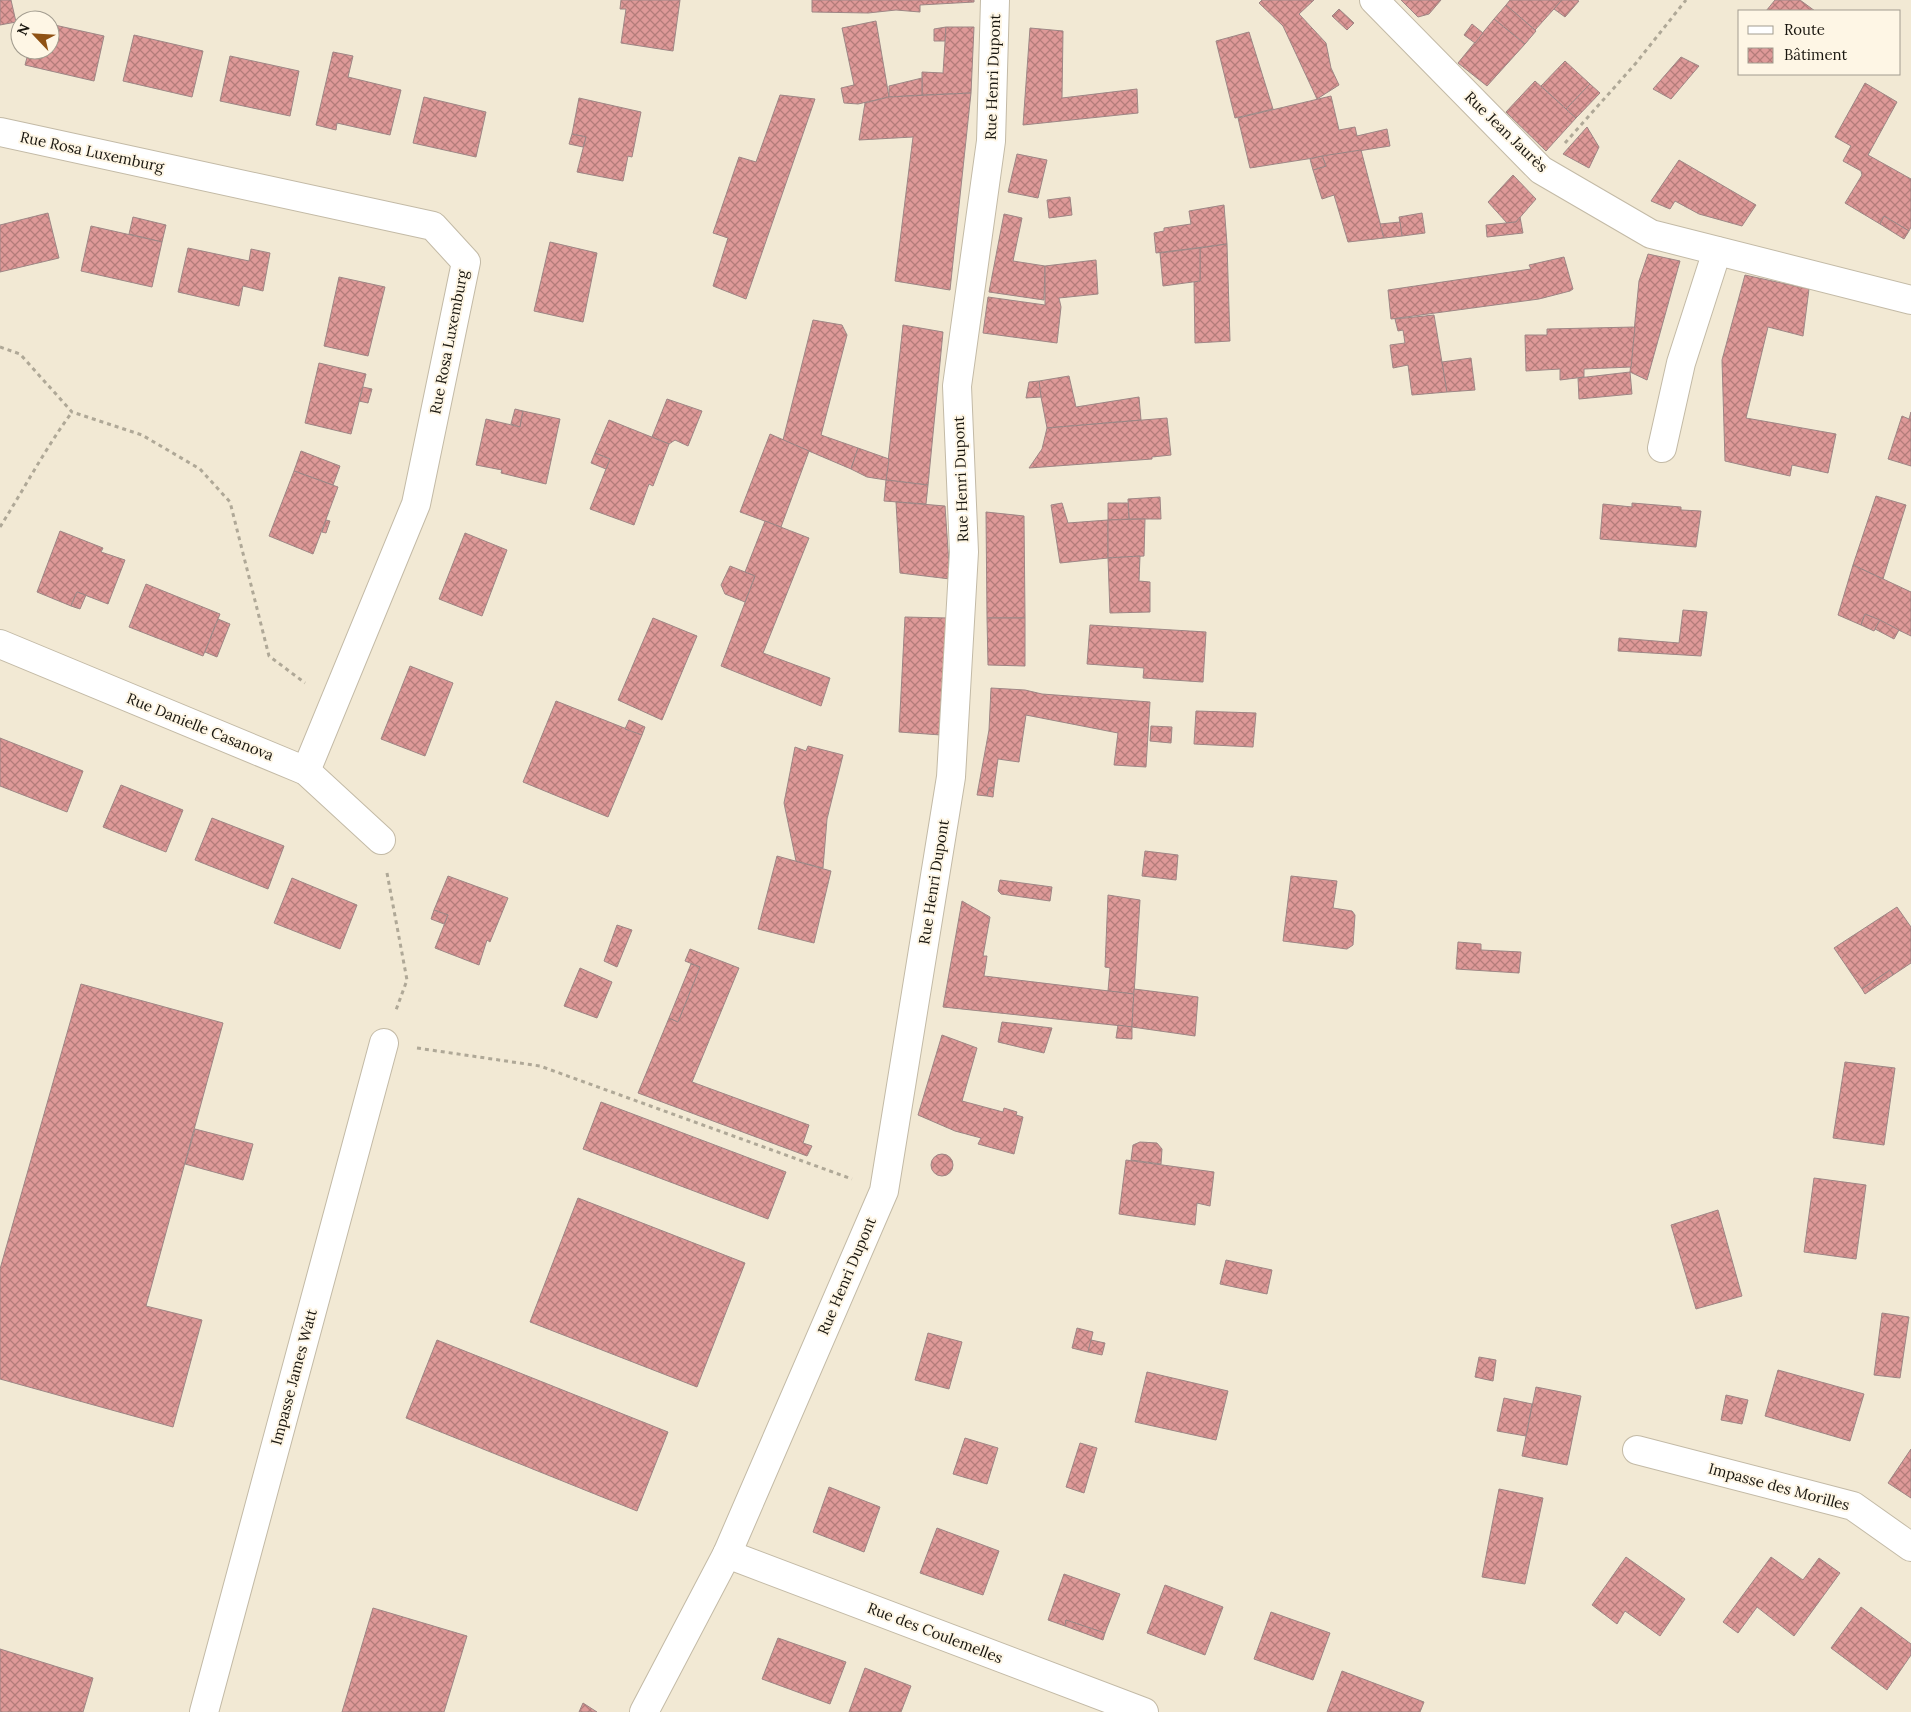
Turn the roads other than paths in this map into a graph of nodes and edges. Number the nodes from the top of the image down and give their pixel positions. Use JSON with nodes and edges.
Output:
{"nodes":[{"id":1,"x":995,"y":0,"type":"edge"},
{"id":2,"x":1374,"y":0,"type":"edge"},
{"id":3,"x":0,"y":132,"type":"edge"},
{"id":4,"x":1717,"y":251,"type":"junction"},
{"id":5,"x":1911,"y":300,"type":"edge"},
{"id":6,"x":1662,"y":448,"type":"dead end"},
{"id":7,"x":0,"y":644,"type":"edge"},
{"id":8,"x":306,"y":771,"type":"junction"},
{"id":9,"x":381,"y":840,"type":"road end"},
{"id":10,"x":384,"y":1043,"type":"road end"},
{"id":11,"x":1637,"y":1450,"type":"dead end"},
{"id":12,"x":1911,"y":1547,"type":"edge"},
{"id":13,"x":727,"y":1554,"type":"junction"},
{"id":14,"x":204,"y":1712,"type":"edge"},
{"id":15,"x":644,"y":1712,"type":"edge"},
{"id":16,"x":1144,"y":1712,"type":"edge"}],
"edges":[{"from":1,"to":13,"type":"street","name":"Rue Henri Dupont"},
{"from":2,"to":4,"type":"street","name":"Rue Jean Jaurès"},
{"from":3,"to":8,"type":"street","name":"Rue Rosa Luxemburg"},
{"from":4,"to":5,"type":"street","name":"Rue Jean Jaurès"},
{"from":4,"to":6,"type":"street"},
{"from":7,"to":8,"type":"street","name":"Rue Danielle Casanova"},
{"from":8,"to":9,"type":"street","name":"Rue Danielle Casanova"},
{"from":10,"to":14,"type":"street","name":"Impasse James Watt"},
{"from":11,"to":12,"type":"street","name":"Impasse des Morilles"},
{"from":13,"to":15,"type":"street","name":"Rue Henri Dupont"},
{"from":13,"to":16,"type":"street","name":"Rue des Coulemelles"}]}
